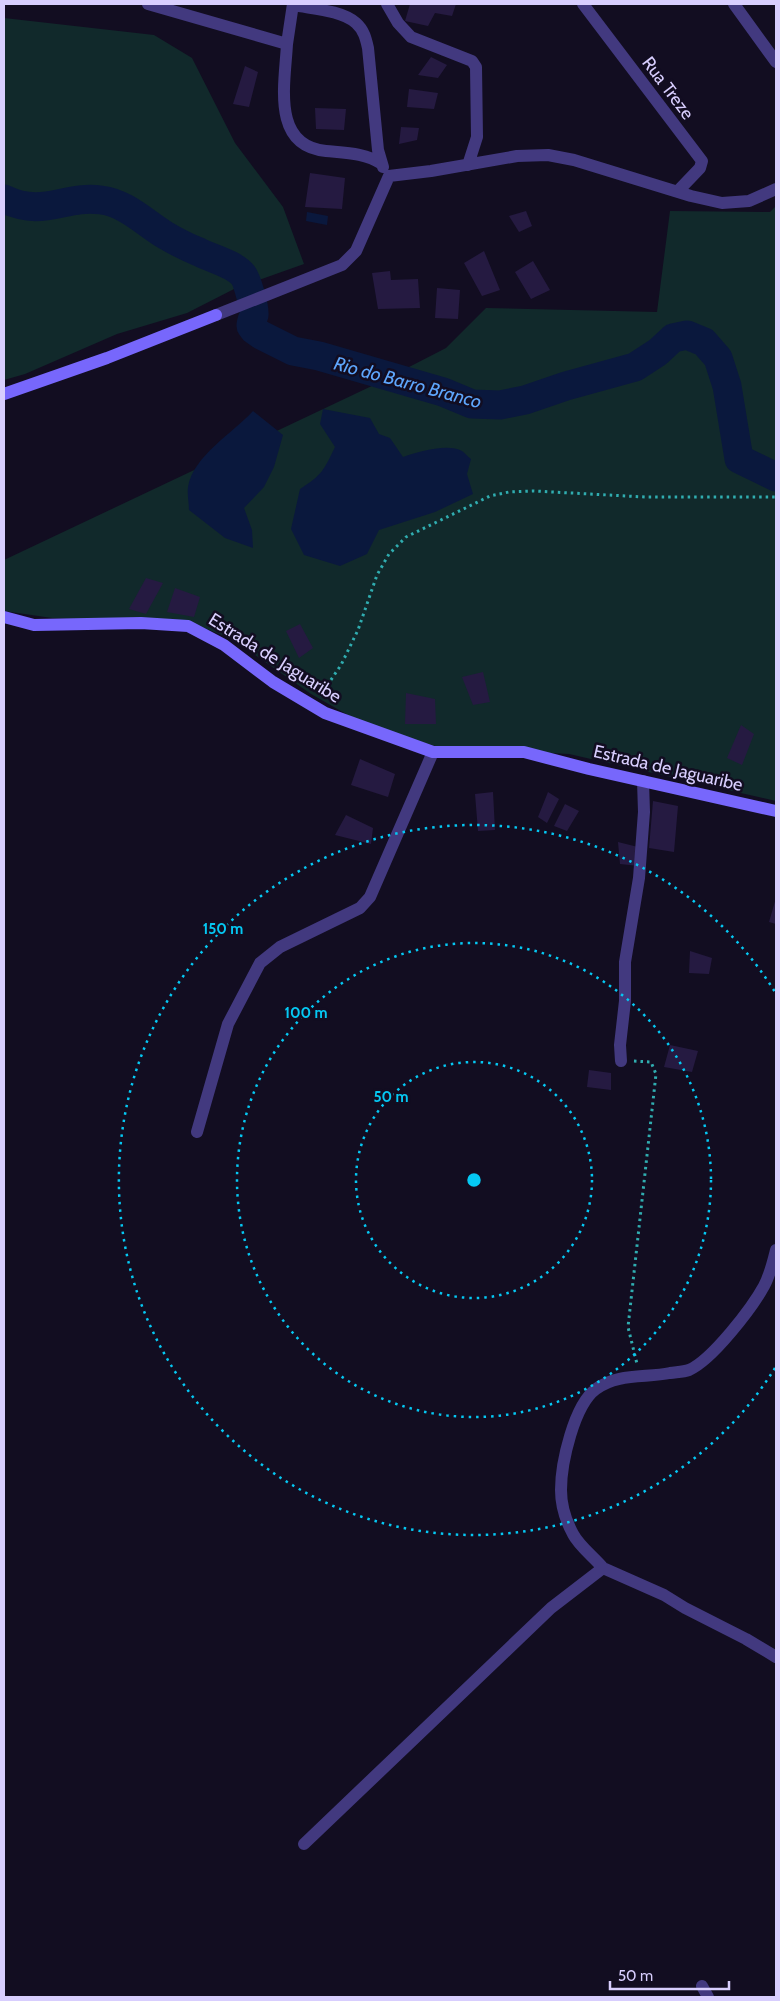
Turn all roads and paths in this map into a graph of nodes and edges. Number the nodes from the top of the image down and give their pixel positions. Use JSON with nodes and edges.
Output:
{"nodes":[{"id":1,"x":148,"y":4,"type":"edge"},
{"id":2,"x":293,"y":4,"type":"edge"},
{"id":3,"x":387,"y":4,"type":"edge"},
{"id":4,"x":583,"y":4,"type":"edge"},
{"id":5,"x":734,"y":4,"type":"edge"},
{"id":6,"x":161,"y":6,"type":"edge"},
{"id":7,"x":287,"y":44,"type":"junction"},
{"id":8,"x":776,"y":62,"type":"edge"},
{"id":9,"x":382,"y":164,"type":"junction"},
{"id":10,"x":468,"y":165,"type":"junction"},
{"id":11,"x":389,"y":176,"type":"junction"},
{"id":12,"x":775,"y":190,"type":"edge"},
{"id":13,"x":678,"y":191,"type":"junction"},
{"id":14,"x":4,"y":394,"type":"edge"},
{"id":15,"x":776,"y":497,"type":"edge"},
{"id":16,"x":4,"y":617,"type":"edge"},
{"id":17,"x":313,"y":707,"type":"junction"},
{"id":18,"x":433,"y":752,"type":"junction"},
{"id":19,"x":644,"y":781,"type":"junction"},
{"id":20,"x":776,"y":811,"type":"edge"},
{"id":21,"x":621,"y":1061,"type":"joint"},
{"id":22,"x":197,"y":1132,"type":"dead end"},
{"id":23,"x":776,"y":1250,"type":"edge"},
{"id":24,"x":641,"y":1375,"type":"junction"},
{"id":25,"x":603,"y":1568,"type":"junction"},
{"id":26,"x":776,"y":1657,"type":"edge"},
{"id":27,"x":304,"y":1844,"type":"dead end"}],
"edges":[{"from":1,"to":6,"type":"street"},
{"from":2,"to":7,"type":"street"},
{"from":2,"to":9,"type":"street"},
{"from":3,"to":10,"type":"street"},
{"from":4,"to":13,"type":"street","name":"Rua Treze"},
{"from":5,"to":8,"type":"street"},
{"from":6,"to":7,"type":"street"},
{"from":7,"to":9,"type":"street"},
{"from":9,"to":11,"type":"street"},
{"from":10,"to":11,"type":"street"},
{"from":10,"to":13,"type":"street"},
{"from":11,"to":14,"type":"street"},
{"from":12,"to":13,"type":"street"},
{"from":15,"to":17,"type":"path"},
{"from":16,"to":17,"type":"street","name":"Estrada de Jaguaribe"},
{"from":17,"to":18,"type":"street","name":"Estrada de Jaguaribe"},
{"from":18,"to":19,"type":"street","name":"Estrada de Jaguaribe"},
{"from":18,"to":22,"type":"street"},
{"from":19,"to":20,"type":"street","name":"Estrada de Jaguaribe"},
{"from":19,"to":21,"type":"street"},
{"from":21,"to":24,"type":"path"},
{"from":23,"to":24,"type":"street"},
{"from":24,"to":25,"type":"street"},
{"from":25,"to":26,"type":"street"},
{"from":25,"to":27,"type":"street"}]}
